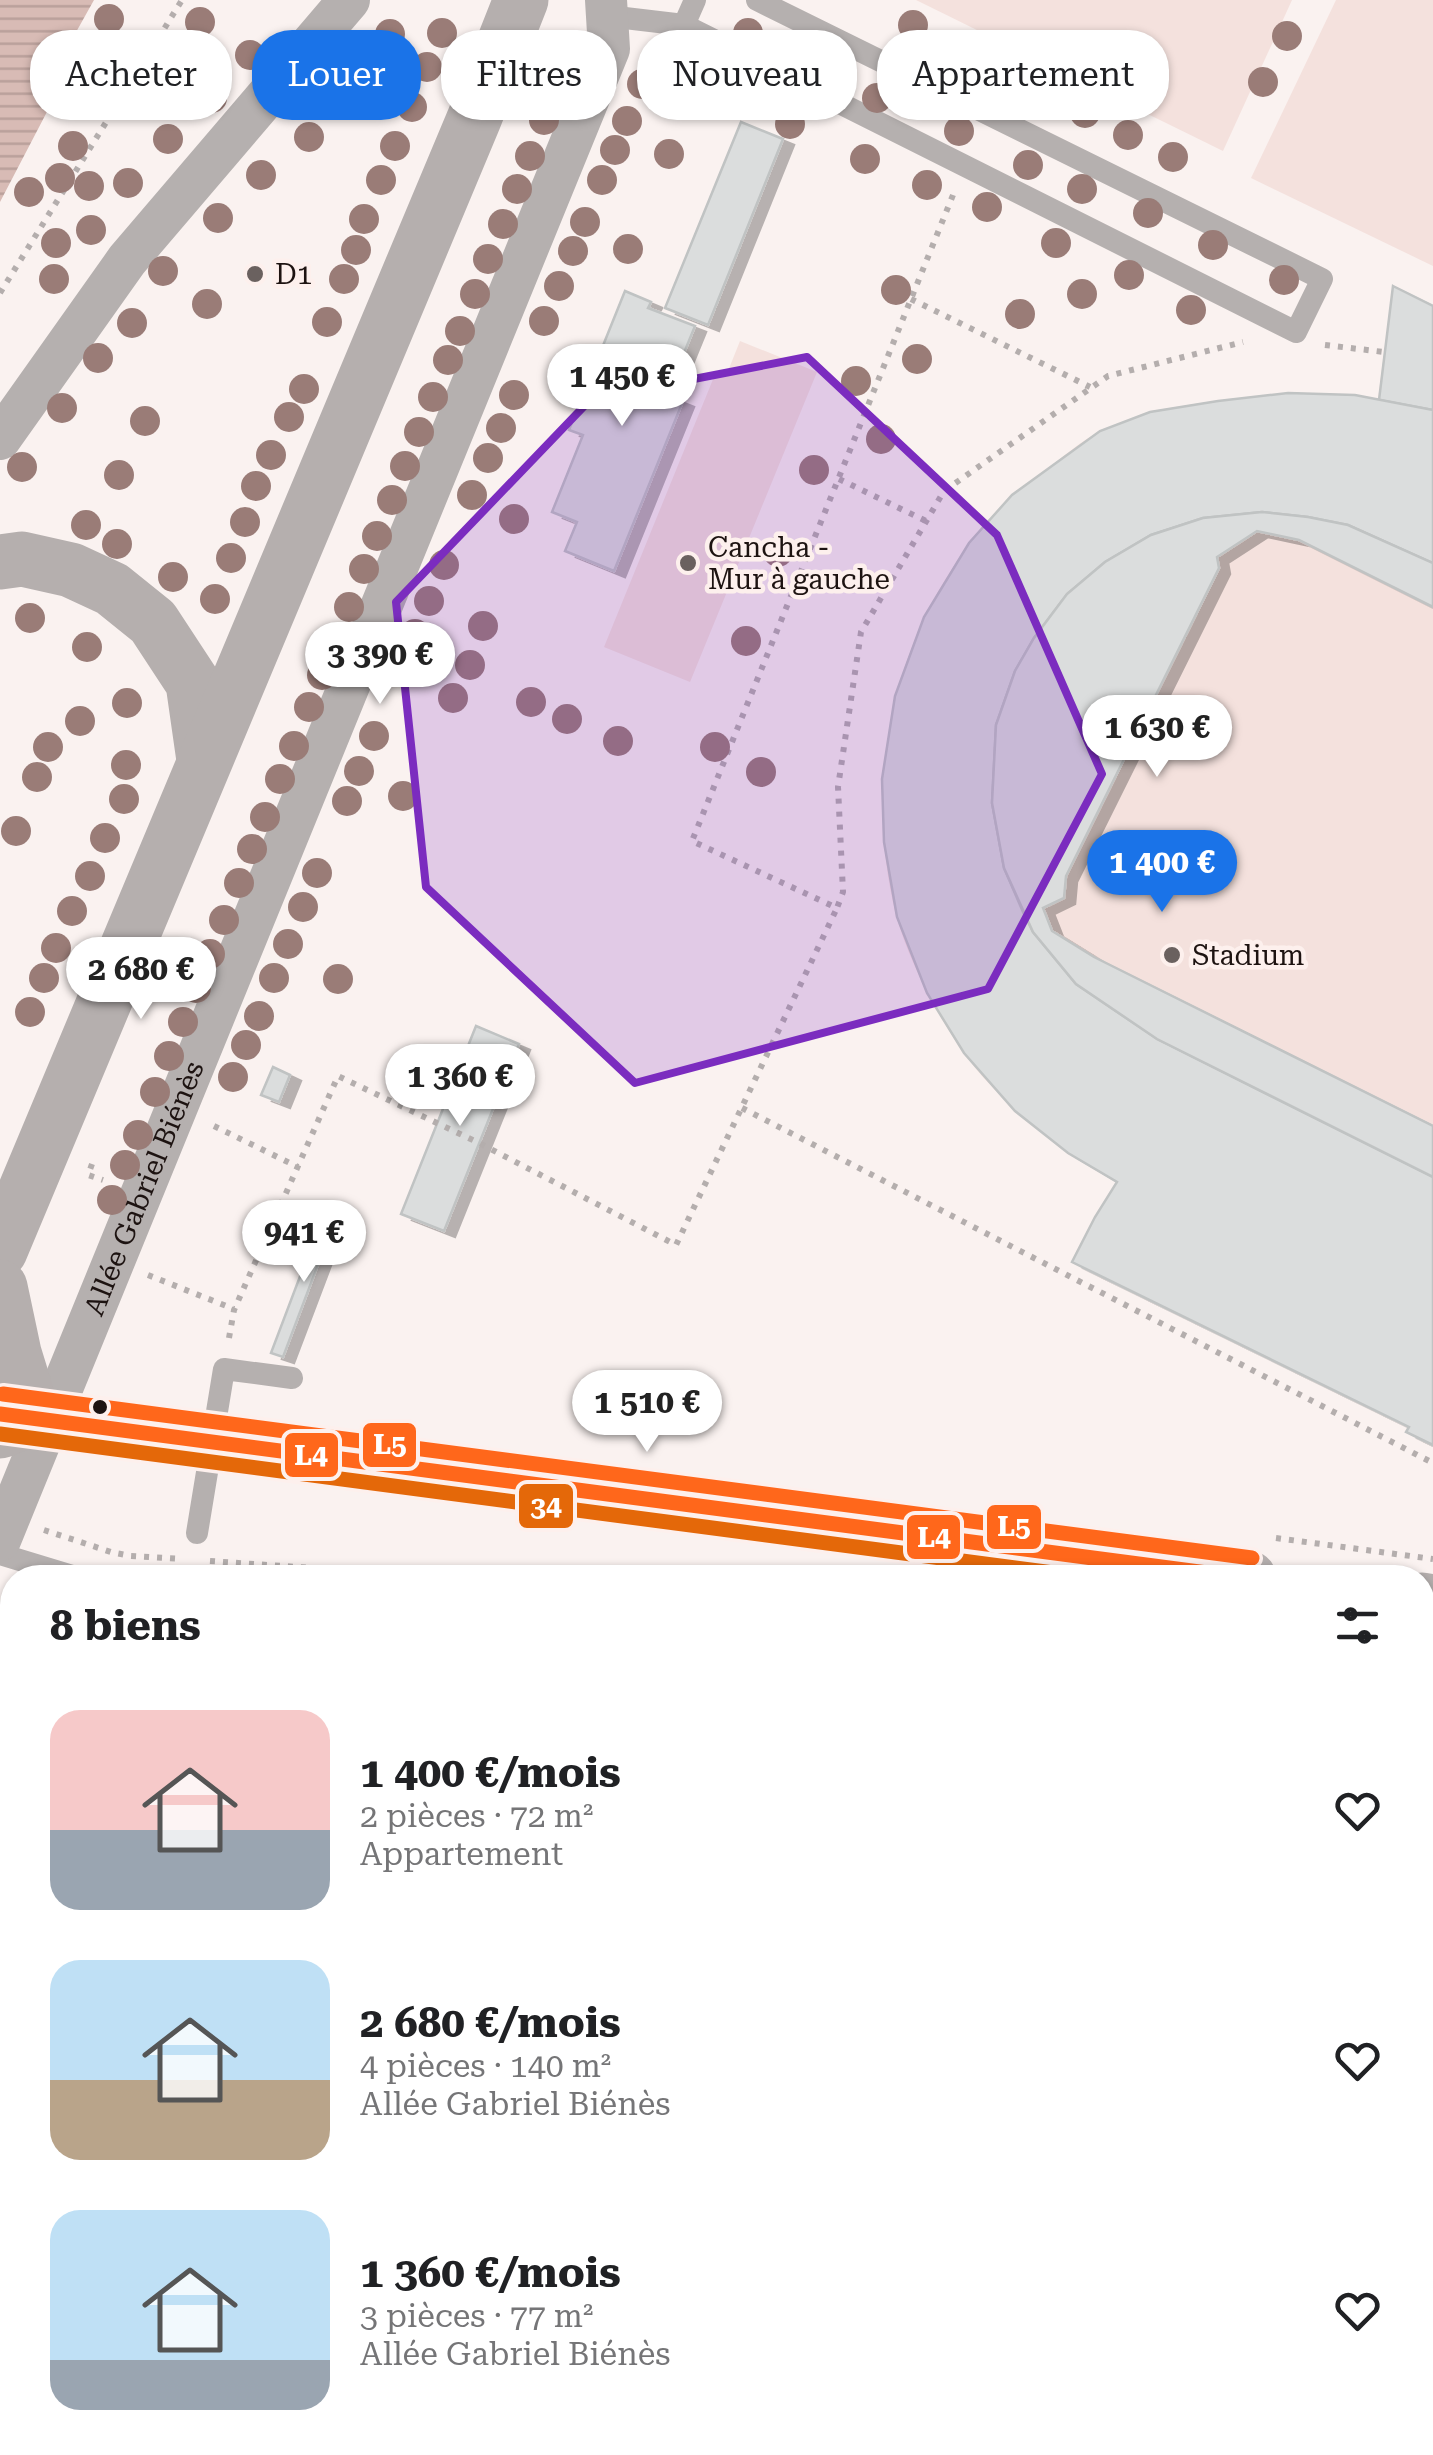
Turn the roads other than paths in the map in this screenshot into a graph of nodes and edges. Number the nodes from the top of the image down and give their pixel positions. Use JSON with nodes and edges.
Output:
{"nodes":[{"id":1,"x":349,"y":0,"type":"edge"},
{"id":2,"x":521,"y":0,"type":"edge"},
{"id":3,"x":695,"y":0,"type":"edge"},
{"id":4,"x":758,"y":0,"type":"edge"},
{"id":5,"x":607,"y":8,"type":"edge"},
{"id":6,"x":684,"y":25,"type":"junction"},
{"id":7,"x":0,"y":439,"type":"edge"},
{"id":8,"x":0,"y":562,"type":"edge"},
{"id":9,"x":204,"y":760,"type":"junction"},
{"id":10,"x":0,"y":1252,"type":"edge"},
{"id":11,"x":0,"y":1287,"type":"edge"},
{"id":12,"x":292,"y":1378,"type":"dead end"},
{"id":13,"x":22,"y":1417,"type":"edge"},
{"id":14,"x":215,"y":1426,"type":"junction"},
{"id":15,"x":240,"y":1429,"type":"dead end"},
{"id":16,"x":197,"y":1533,"type":"dead end"},
{"id":17,"x":3,"y":1538,"type":"edge"},
{"id":18,"x":54,"y":1565,"type":"edge"},
{"id":19,"x":1150,"y":1565,"type":"edge"}],
"edges":[{"from":1,"to":7,"type":"street"},
{"from":2,"to":9,"type":"main road"},
{"from":3,"to":6,"type":"lane"},
{"from":4,"to":6,"type":"lane"},
{"from":5,"to":6,"type":"lane"},
{"from":5,"to":13,"type":"street","name":"Allée Gabriel Biénès"},
{"from":8,"to":9,"type":"main road"},
{"from":9,"to":10,"type":"main road"},
{"from":11,"to":13,"type":"main road","bridge":true},
{"from":12,"to":14,"type":"lane"},
{"from":13,"to":14,"type":"lane"},
{"from":13,"to":17,"type":"street","name":"Allée Gabriel Biénès"},
{"from":13,"to":19,"type":"main road","bridge":true},
{"from":14,"to":15,"type":"lane"},
{"from":14,"to":16,"type":"lane"},
{"from":17,"to":18,"type":"lane"}]}
